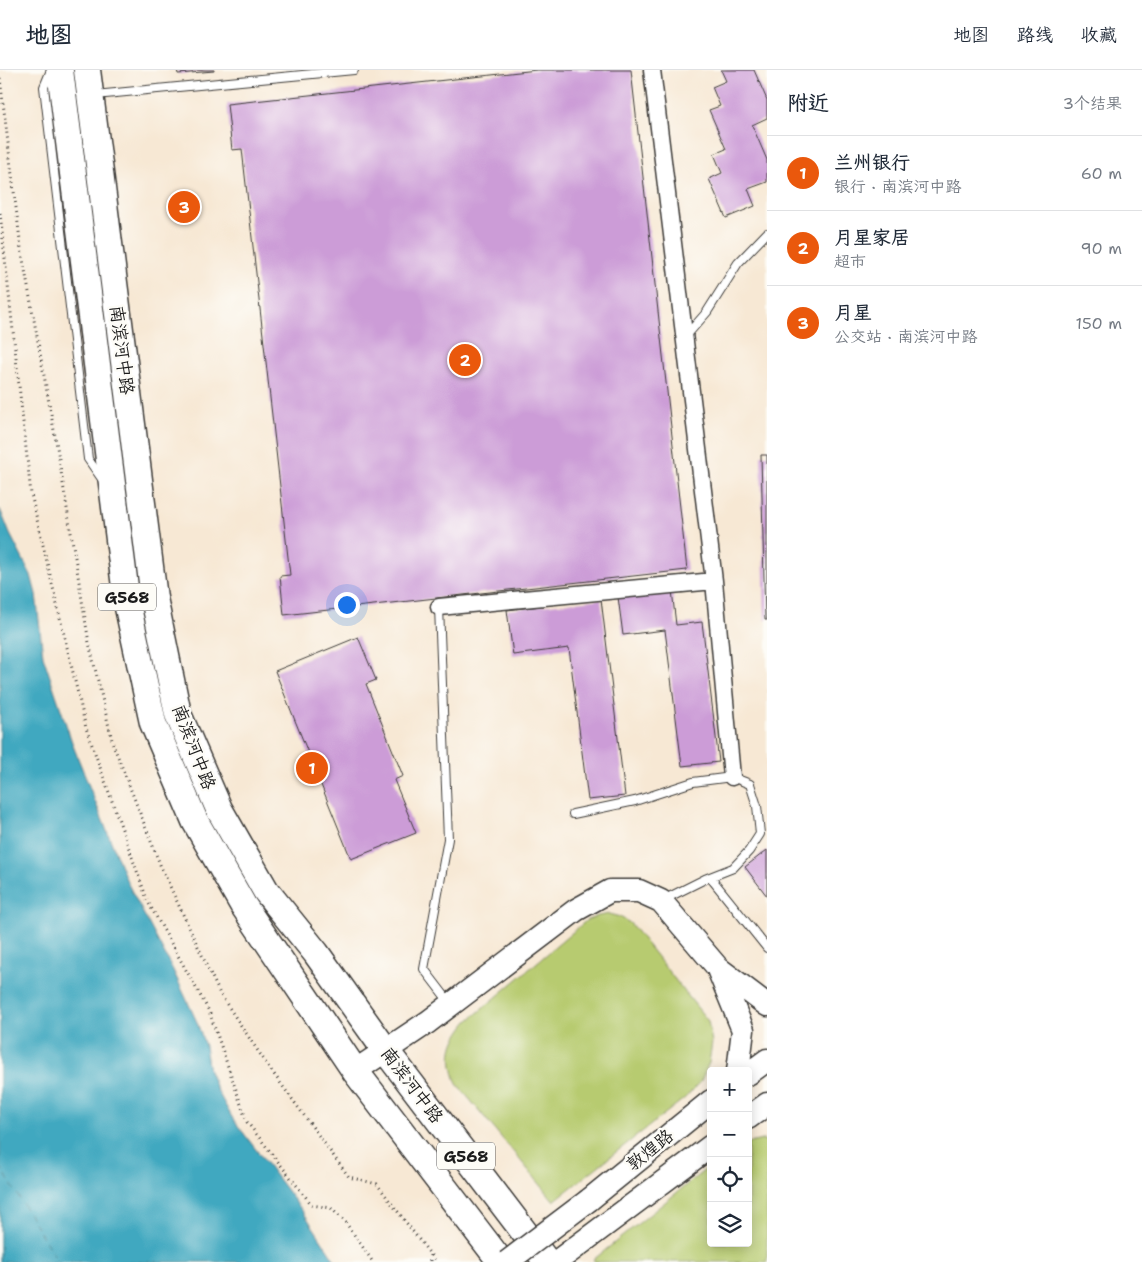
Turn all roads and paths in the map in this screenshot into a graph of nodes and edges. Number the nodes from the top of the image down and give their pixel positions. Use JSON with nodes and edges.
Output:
{"nodes":[{"id":1,"x":51,"y":70,"type":"edge"},
{"id":2,"x":60,"y":70,"type":"edge"},
{"id":3,"x":87,"y":70,"type":"edge"},
{"id":4,"x":354,"y":70,"type":"edge"},
{"id":5,"x":652,"y":70,"type":"edge"},
{"id":6,"x":0,"y":78,"type":"edge"},
{"id":7,"x":90,"y":96,"type":"junction"},
{"id":8,"x":0,"y":213,"type":"edge"},
{"id":9,"x":767,"y":233,"type":"edge"},
{"id":10,"x":684,"y":339,"type":"junction"},
{"id":11,"x":114,"y":496,"type":"junction"},
{"id":12,"x":714,"y":581,"type":"junction"},
{"id":13,"x":439,"y":607,"type":"joint"},
{"id":14,"x":732,"y":777,"type":"junction"},
{"id":15,"x":573,"y":814,"type":"dead end"},
{"id":16,"x":710,"y":877,"type":"junction"},
{"id":17,"x":661,"y":901,"type":"junction"},
{"id":18,"x":767,"y":948,"type":"edge"},
{"id":19,"x":718,"y":968,"type":"junction"},
{"id":20,"x":451,"y":1004,"type":"junction"},
{"id":21,"x":767,"y":1005,"type":"edge"},
{"id":22,"x":386,"y":1051,"type":"junction"},
{"id":23,"x":767,"y":1060,"type":"edge"},
{"id":24,"x":738,"y":1067,"type":"edge"},
{"id":25,"x":355,"y":1071,"type":"junction"},
{"id":26,"x":752,"y":1071,"type":"edge"},
{"id":27,"x":707,"y":1104,"type":"edge"},
{"id":28,"x":767,"y":1104,"type":"edge"},
{"id":29,"x":752,"y":1115,"type":"edge"},
{"id":30,"x":767,"y":1117,"type":"edge"},
{"id":31,"x":752,"y":1122,"type":"edge"},
{"id":32,"x":707,"y":1149,"type":"edge"},
{"id":33,"x":430,"y":1254,"type":"junction"},
{"id":34,"x":373,"y":1262,"type":"edge"},
{"id":35,"x":430,"y":1262,"type":"edge"},
{"id":36,"x":436,"y":1262,"type":"edge"},
{"id":37,"x":500,"y":1262,"type":"edge"},
{"id":38,"x":507,"y":1262,"type":"edge"},
{"id":39,"x":547,"y":1262,"type":"edge"},
{"id":40,"x":556,"y":1262,"type":"edge"}],
"edges":[{"from":1,"to":11,"type":"lane"},
{"from":2,"to":11,"type":"highway","name":"南滨河中路","number":"G568"},
{"from":3,"to":7,"type":"highway","name":"南滨河中路","number":"G568"},
{"from":4,"to":7,"type":"lane"},
{"from":5,"to":10,"type":"street"},
{"from":6,"to":33,"type":"path"},
{"from":7,"to":22,"type":"highway","name":"南滨河中路","number":"G568"},
{"from":8,"to":34,"type":"path"},
{"from":9,"to":10,"type":"lane"},
{"from":10,"to":12,"type":"street"},
{"from":11,"to":25,"type":"highway","name":"南滨河中路","number":"G568"},
{"from":12,"to":13,"type":"street"},
{"from":12,"to":14,"type":"street"},
{"from":13,"to":20,"type":"lane"},
{"from":14,"to":15,"type":"lane"},
{"from":14,"to":16,"type":"lane"},
{"from":16,"to":17,"type":"lane"},
{"from":16,"to":18,"type":"lane"},
{"from":17,"to":19,"type":"main road"},
{"from":17,"to":20,"type":"main road"},
{"from":19,"to":21,"type":"main road"},
{"from":19,"to":24,"type":"main road"},
{"from":20,"to":22,"type":"main road"},
{"from":22,"to":25,"type":"main road"},
{"from":22,"to":39,"type":"highway","name":"南滨河中路","number":"G568"},
{"from":23,"to":26,"type":"main road"},
{"from":25,"to":37,"type":"highway","name":"南滨河中路","number":"G568"},
{"from":27,"to":38,"type":"main road","name":"敦煌路","bridge":true},
{"from":28,"to":29,"type":"main road"},
{"from":30,"to":31,"type":"main road"},
{"from":32,"to":40,"type":"main road","name":"敦煌路"},
{"from":33,"to":35,"type":"path"},
{"from":33,"to":36,"type":"path"}]}
